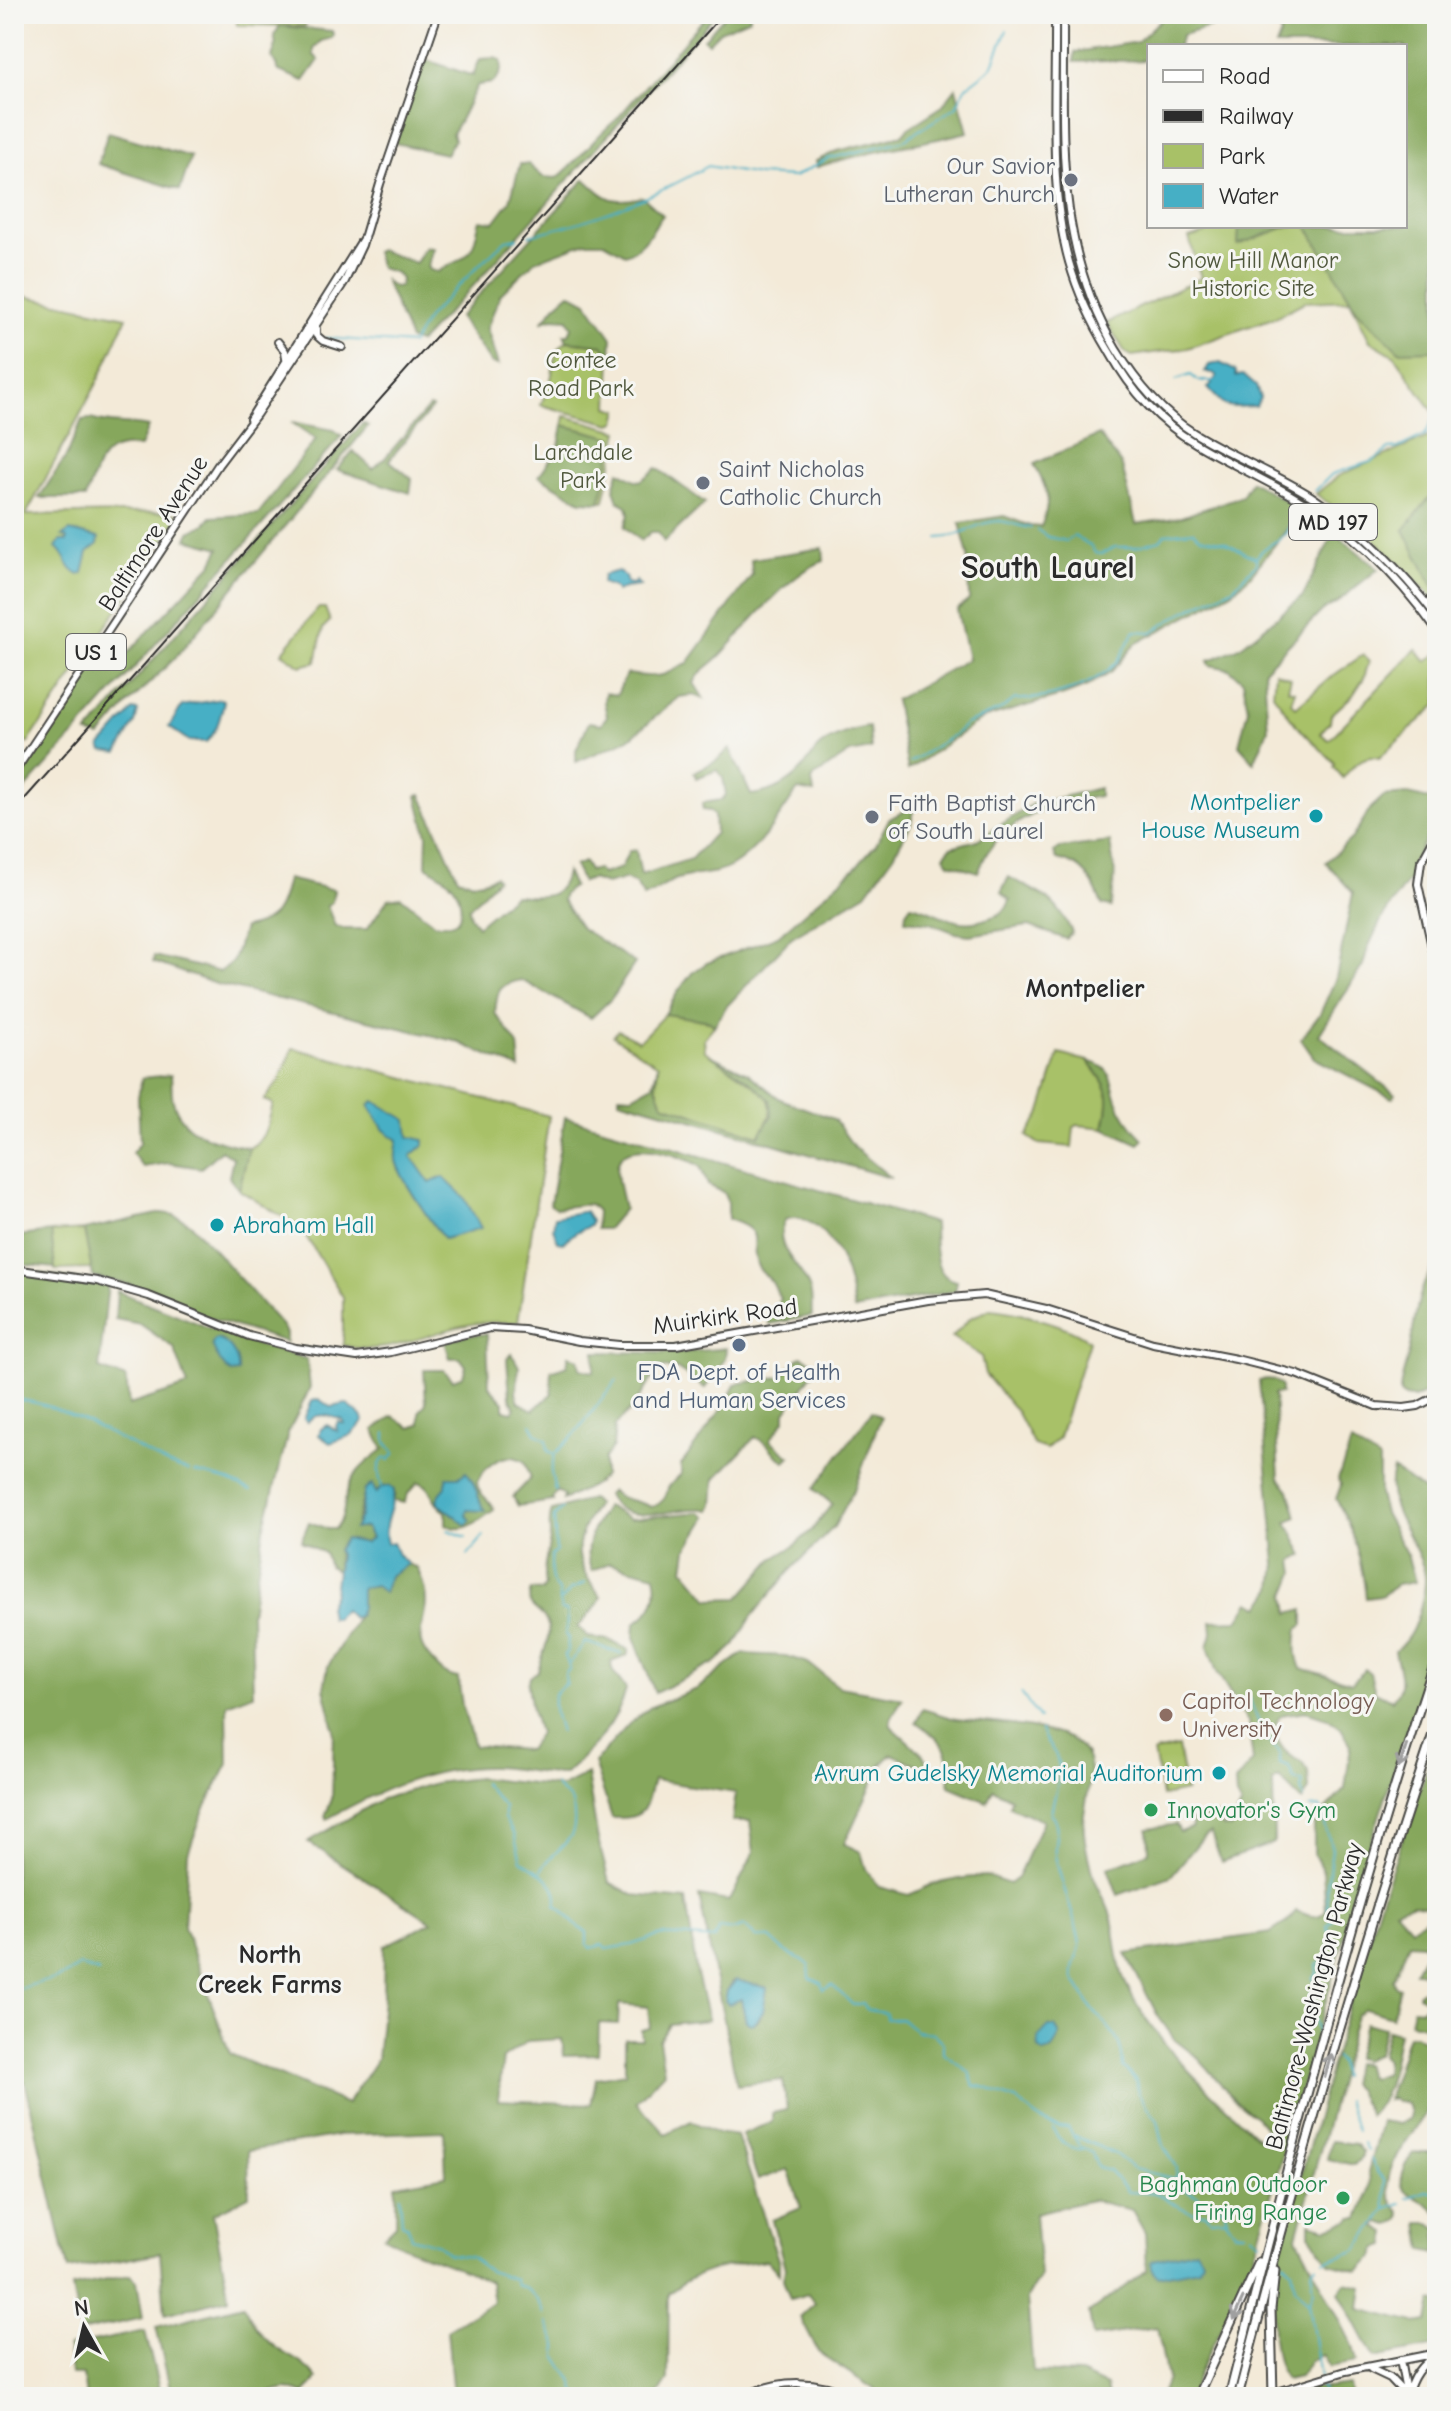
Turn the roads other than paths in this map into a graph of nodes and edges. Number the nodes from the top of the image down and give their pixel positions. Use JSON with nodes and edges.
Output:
{"nodes":[{"id":1,"x":438,"y":14,"type":"edge"},
{"id":2,"x":1055,"y":14,"type":"edge"},
{"id":3,"x":1063,"y":14,"type":"edge"},
{"id":4,"x":364,"y":237,"type":"junction"},
{"id":5,"x":350,"y":261,"type":"junction"},
{"id":6,"x":345,"y":281,"type":"junction"},
{"id":7,"x":328,"y":307,"type":"junction"},
{"id":8,"x":278,"y":342,"type":"dead end"},
{"id":9,"x":342,"y":347,"type":"dead end"},
{"id":10,"x":286,"y":359,"type":"junction"},
{"id":11,"x":242,"y":432,"type":"junction"},
{"id":12,"x":1225,"y":450,"type":"junction"},
{"id":13,"x":1248,"y":472,"type":"junction"},
{"id":14,"x":1437,"y":617,"type":"edge"},
{"id":15,"x":1437,"y":631,"type":"edge"},
{"id":16,"x":14,"y":773,"type":"edge"},
{"id":17,"x":1437,"y":833,"type":"edge"},
{"id":18,"x":1437,"y":969,"type":"edge"},
{"id":19,"x":14,"y":1269,"type":"edge"},
{"id":20,"x":1437,"y":1396,"type":"edge"},
{"id":21,"x":1437,"y":1656,"type":"edge"},
{"id":22,"x":1437,"y":1722,"type":"edge"},
{"id":23,"x":1276,"y":2210,"type":"junction"},
{"id":24,"x":1281,"y":2233,"type":"junction"},
{"id":25,"x":1437,"y":2354,"type":"edge"},
{"id":26,"x":1400,"y":2360,"type":"junction"},
{"id":27,"x":1360,"y":2368,"type":"junction"},
{"id":28,"x":1274,"y":2395,"type":"edge"},
{"id":29,"x":1407,"y":2396,"type":"edge"},
{"id":30,"x":743,"y":2397,"type":"edge"},
{"id":31,"x":854,"y":2397,"type":"edge"},
{"id":32,"x":1197,"y":2397,"type":"edge"},
{"id":33,"x":1229,"y":2397,"type":"edge"},
{"id":34,"x":1238,"y":2397,"type":"edge"},
{"id":35,"x":1261,"y":2397,"type":"edge"}],
"edges":[{"from":1,"to":4,"type":"main road","name":"Baltimore Avenue","number":"US 1"},
{"from":2,"to":13,"type":"main road","number":"MD 197"},
{"from":3,"to":12,"type":"main road","number":"MD 197"},
{"from":4,"to":5,"type":"main road","name":"Baltimore Avenue","number":"US 1"},
{"from":4,"to":6,"type":"main road","name":"Baltimore Avenue","number":"US 1"},
{"from":5,"to":6,"type":"main road"},
{"from":5,"to":10,"type":"main road","name":"Baltimore Avenue","number":"US 1"},
{"from":6,"to":7,"type":"main road","name":"Baltimore Avenue","number":"US 1"},
{"from":7,"to":9,"type":"main road"},
{"from":7,"to":11,"type":"main road","name":"Baltimore Avenue","number":"US 1"},
{"from":8,"to":10,"type":"main road"},
{"from":10,"to":11,"type":"main road","name":"Baltimore Avenue","number":"US 1"},
{"from":11,"to":16,"type":"main road","name":"Baltimore Avenue","number":"US 1"},
{"from":12,"to":13,"type":"main road"},
{"from":12,"to":14,"type":"main road","number":"MD 197"},
{"from":13,"to":15,"type":"main road","number":"MD 197"},
{"from":17,"to":18,"type":"main road"},
{"from":19,"to":20,"type":"main road","name":"Muirkirk Road"},
{"from":21,"to":23,"type":"highway","name":"Baltimore-Washington Parkway","one_way":true},
{"from":24,"to":22,"type":"highway","name":"Baltimore-Washington Parkway","one_way":true},
{"from":23,"to":32,"type":"highway","one_way":true},
{"from":23,"to":33,"type":"highway","name":"Baltimore-Washington Parkway"},
{"from":24,"to":28,"type":"highway"},
{"from":24,"to":34,"type":"highway","name":"Baltimore-Washington Parkway"},
{"from":25,"to":26,"type":"main road"},
{"from":25,"to":29,"type":"main road"},
{"from":26,"to":27,"type":"main road"},
{"from":26,"to":29,"type":"main road"},
{"from":27,"to":28,"type":"main road"},
{"from":27,"to":29,"type":"main road"},
{"from":28,"to":35,"type":"main road"},
{"from":30,"to":31,"type":"main road"}]}
